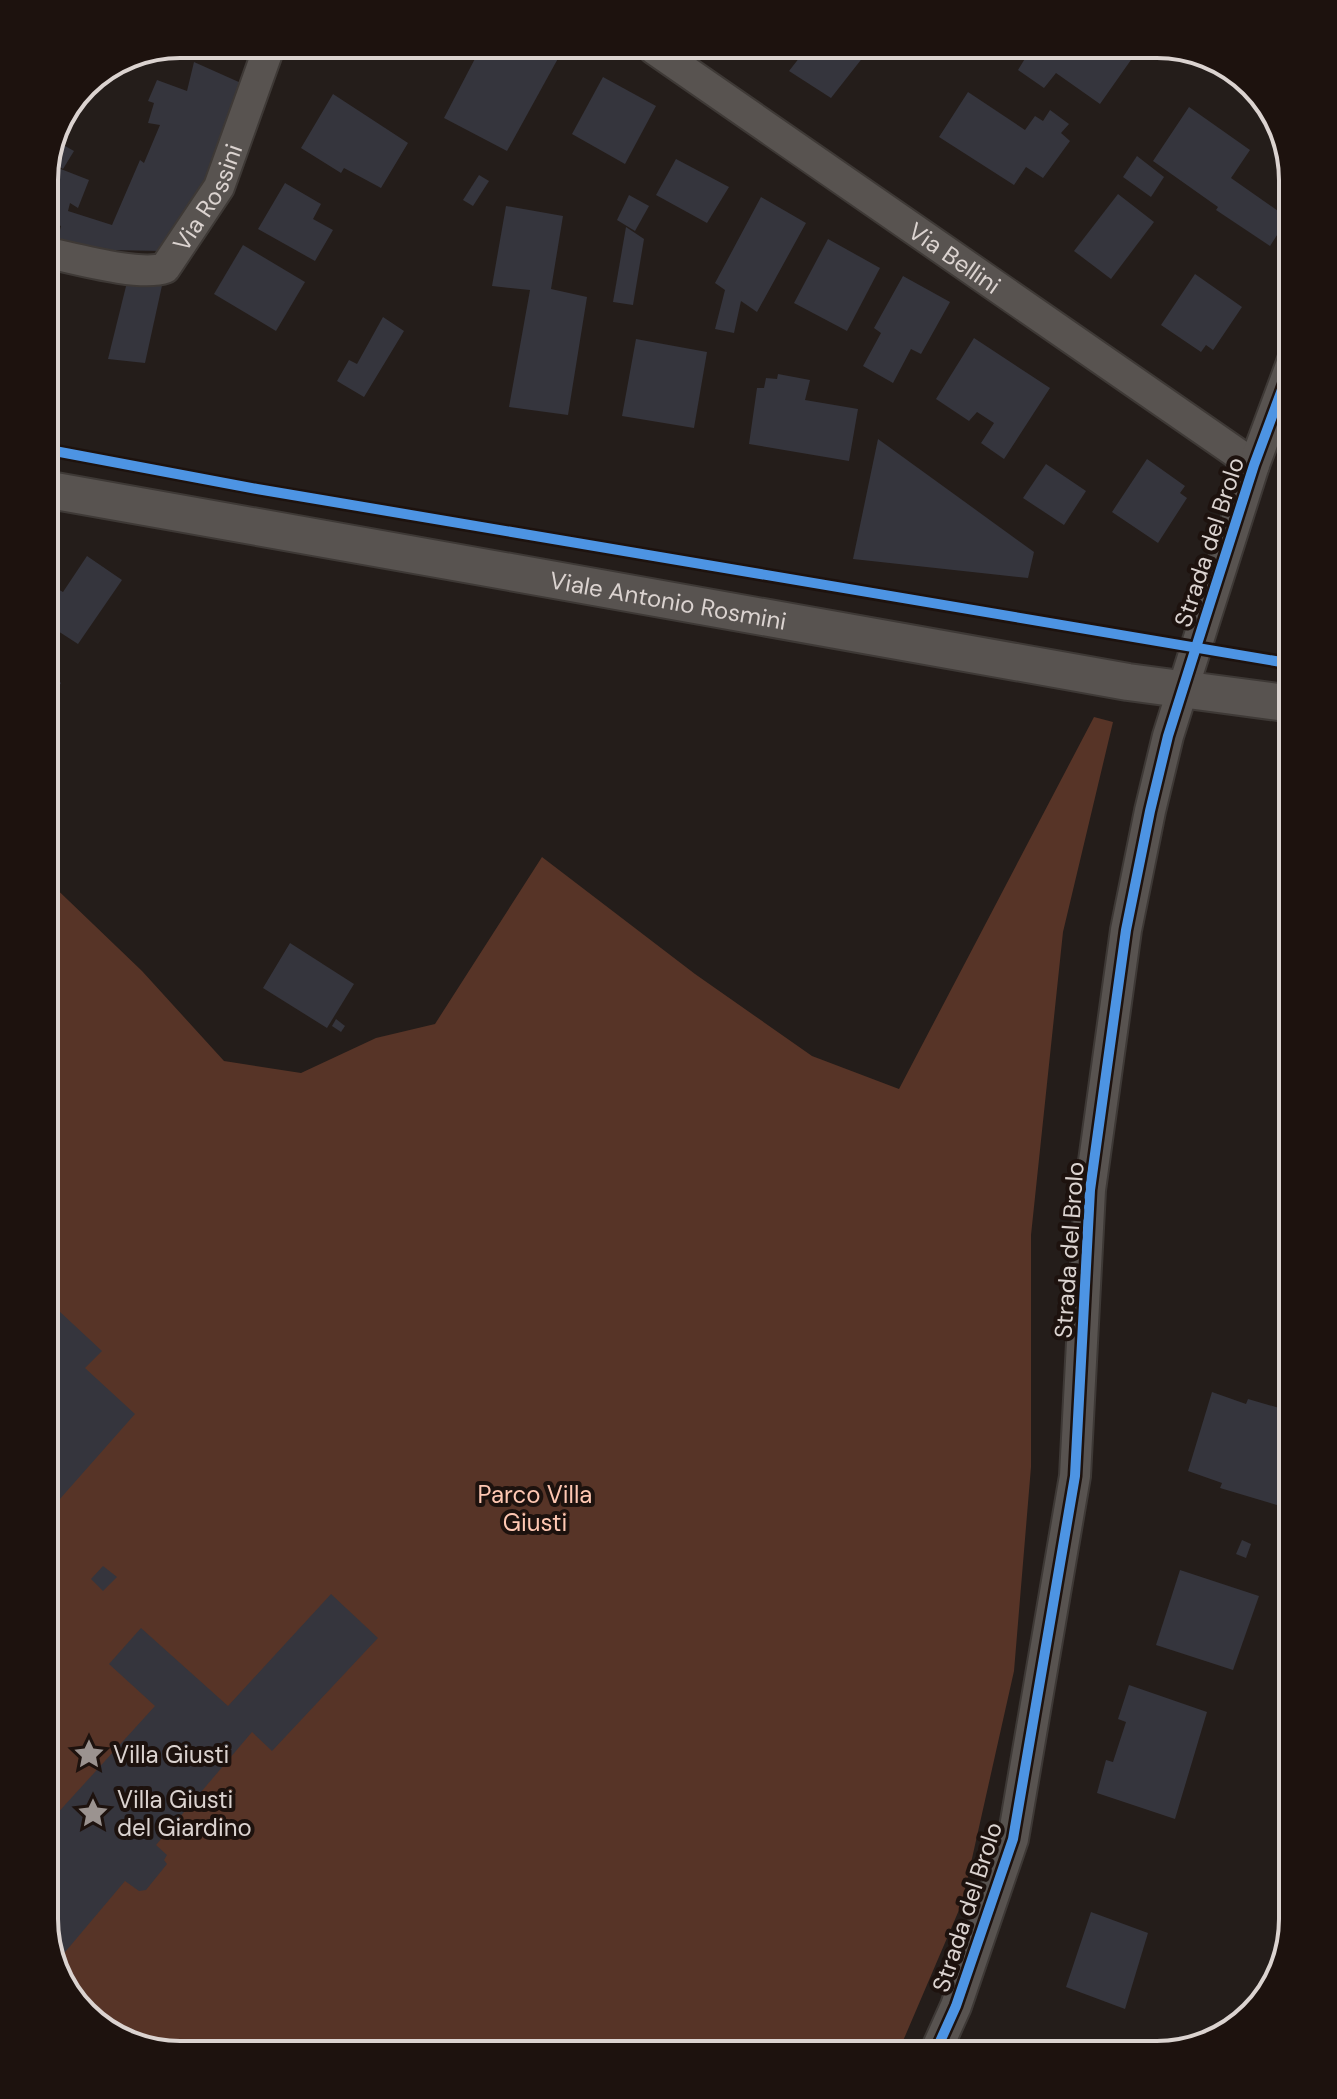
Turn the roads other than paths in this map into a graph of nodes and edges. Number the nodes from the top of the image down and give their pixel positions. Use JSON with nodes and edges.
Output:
{"nodes":[{"id":1,"x":265,"y":58,"type":"edge"},
{"id":2,"x":667,"y":58,"type":"edge"},
{"id":3,"x":58,"y":255,"type":"edge"},
{"id":4,"x":1279,"y":398,"type":"edge"},
{"id":5,"x":1254,"y":465,"type":"junction"},
{"id":6,"x":58,"y":491,"type":"edge"},
{"id":7,"x":1183,"y":689,"type":"junction"},
{"id":8,"x":1279,"y":702,"type":"edge"},
{"id":9,"x":940,"y":2041,"type":"edge"}],
"edges":[{"from":1,"to":3,"type":"street","name":"Via Rossini"},
{"from":2,"to":5,"type":"street","name":"Via Bellini"},
{"from":4,"to":5,"type":"street","name":"Strada del Brolo"},
{"from":5,"to":7,"type":"street","name":"Strada del Brolo"},
{"from":6,"to":7,"type":"street","name":"Viale Antonio Rosmini"},
{"from":7,"to":8,"type":"street","name":"Viale Antonio Rosmini"},
{"from":7,"to":9,"type":"street","name":"Strada del Brolo"}]}
